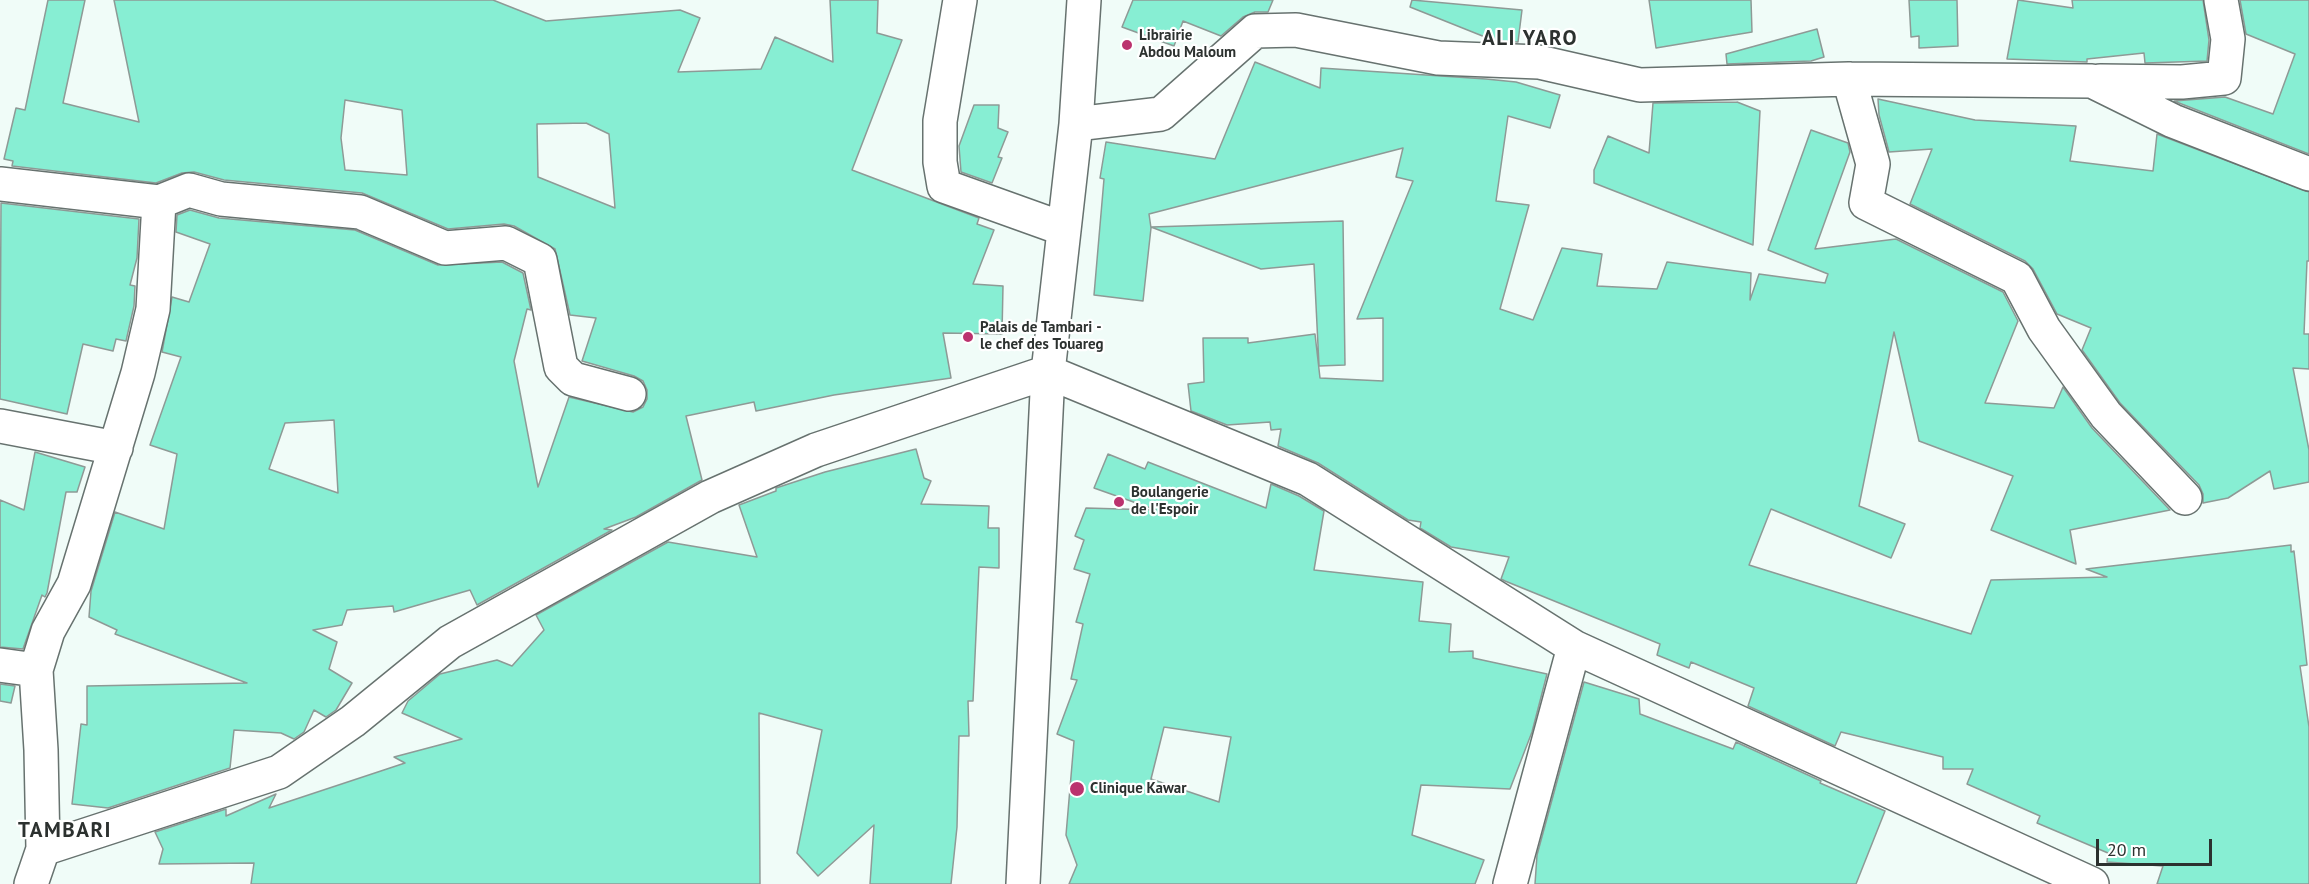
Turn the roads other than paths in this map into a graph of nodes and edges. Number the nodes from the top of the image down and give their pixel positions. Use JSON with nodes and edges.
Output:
{"nodes":[{"id":1,"x":960,"y":0,"type":"edge"},
{"id":2,"x":1084,"y":0,"type":"edge"},
{"id":3,"x":2221,"y":0,"type":"edge"},
{"id":4,"x":1849,"y":79,"type":"junction"},
{"id":5,"x":2092,"y":81,"type":"junction"},
{"id":6,"x":1076,"y":124,"type":"junction"},
{"id":7,"x":2309,"y":174,"type":"edge"},
{"id":8,"x":0,"y":184,"type":"edge"},
{"id":9,"x":159,"y":202,"type":"junction"},
{"id":10,"x":1064,"y":229,"type":"junction"},
{"id":11,"x":1048,"y":372,"type":"junction"},
{"id":12,"x":629,"y":394,"type":"dead end"},
{"id":13,"x":0,"y":426,"type":"edge"},
{"id":14,"x":116,"y":448,"type":"junction"},
{"id":15,"x":2185,"y":498,"type":"dead end"},
{"id":16,"x":1574,"y":647,"type":"junction"},
{"id":17,"x":0,"y":665,"type":"edge"},
{"id":18,"x":36,"y":670,"type":"junction"},
{"id":19,"x":43,"y":849,"type":"junction"},
{"id":20,"x":31,"y":884,"type":"edge"},
{"id":21,"x":1023,"y":884,"type":"edge"},
{"id":22,"x":1510,"y":884,"type":"edge"},
{"id":23,"x":2092,"y":884,"type":"edge"}],
"edges":[{"from":1,"to":10,"type":"street"},
{"from":2,"to":6,"type":"street"},
{"from":3,"to":5,"type":"street"},
{"from":4,"to":5,"type":"street"},
{"from":4,"to":6,"type":"street"},
{"from":4,"to":15,"type":"street"},
{"from":5,"to":7,"type":"street"},
{"from":6,"to":10,"type":"street"},
{"from":8,"to":9,"type":"street"},
{"from":9,"to":12,"type":"street"},
{"from":9,"to":14,"type":"street"},
{"from":10,"to":11,"type":"street"},
{"from":11,"to":16,"type":"street"},
{"from":11,"to":19,"type":"street"},
{"from":11,"to":21,"type":"street"},
{"from":13,"to":14,"type":"street"},
{"from":14,"to":18,"type":"street"},
{"from":16,"to":22,"type":"street"},
{"from":16,"to":23,"type":"street"},
{"from":17,"to":18,"type":"street"},
{"from":18,"to":19,"type":"street"},
{"from":19,"to":20,"type":"street"}]}
